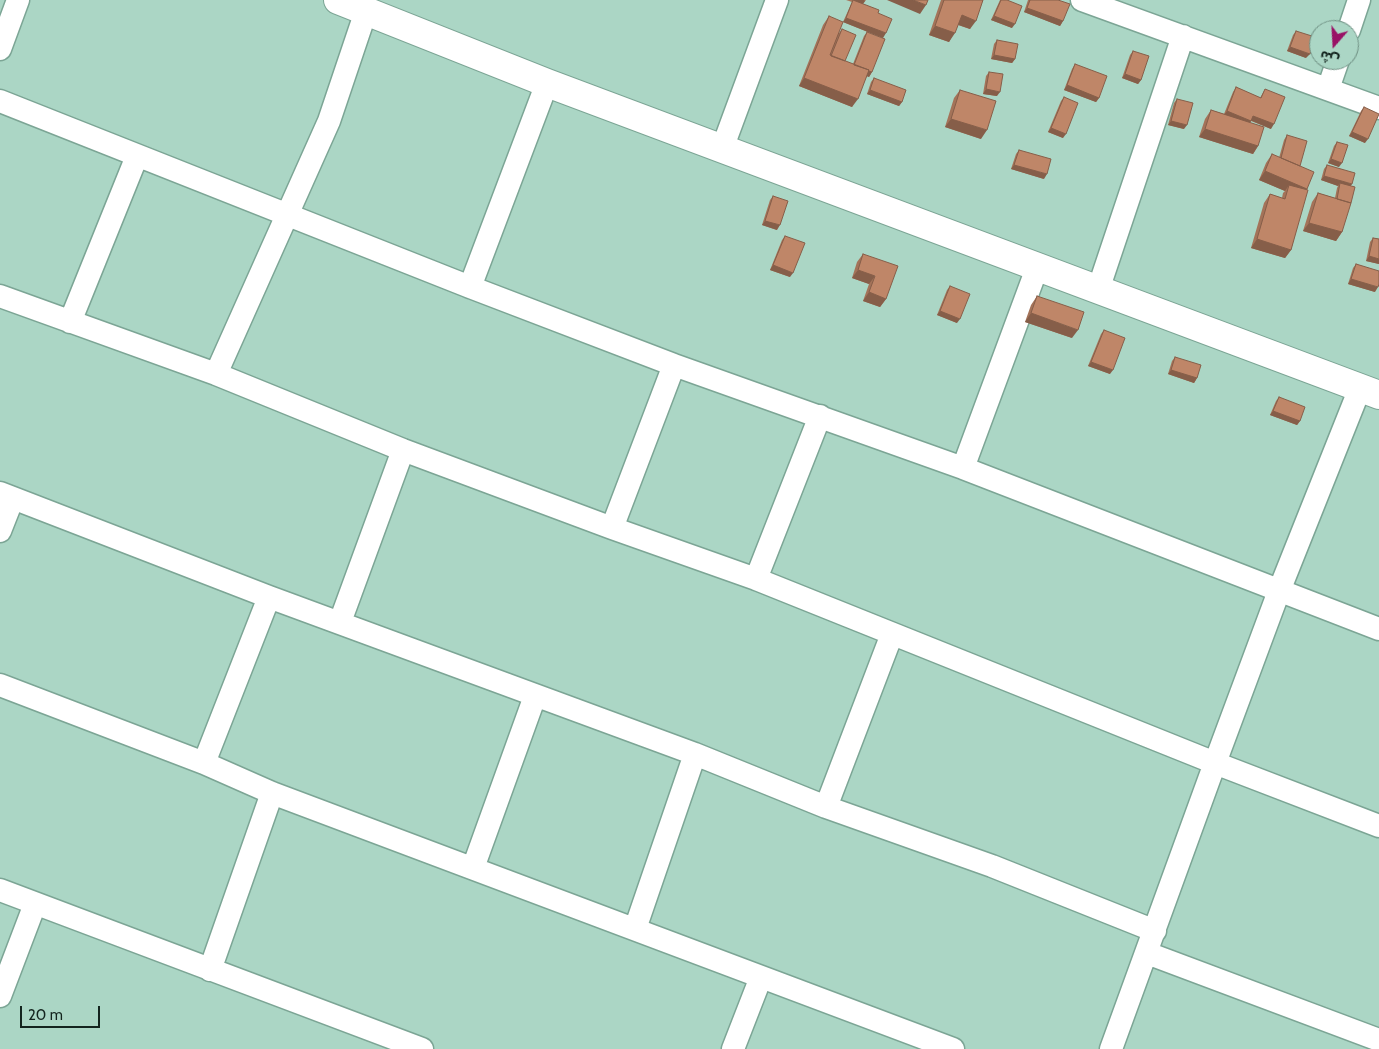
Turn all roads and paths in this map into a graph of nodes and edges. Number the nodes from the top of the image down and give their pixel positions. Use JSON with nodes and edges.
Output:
{"nodes":[{"id":1,"x":18,"y":0,"type":"edge"},
{"id":2,"x":338,"y":0,"type":"edge"},
{"id":3,"x":777,"y":0,"type":"edge"},
{"id":4,"x":1082,"y":0,"type":"edge"},
{"id":5,"x":1359,"y":0,"type":"edge"},
{"id":6,"x":366,"y":11,"type":"junction"},
{"id":7,"x":1352,"y":20,"type":"edge"},
{"id":8,"x":1183,"y":36,"type":"junction"},
{"id":9,"x":0,"y":49,"type":"edge"},
{"id":10,"x":1335,"y":70,"type":"edge"},
{"id":11,"x":547,"y":84,"type":"junction"},
{"id":12,"x":1328,"y":89,"type":"junction"},
{"id":13,"x":0,"y":101,"type":"edge"},
{"id":14,"x":1379,"y":108,"type":"edge"},
{"id":15,"x":722,"y":149,"type":"junction"},
{"id":16,"x":137,"y":156,"type":"junction"},
{"id":17,"x":286,"y":215,"type":"junction"},
{"id":18,"x":1036,"y":268,"type":"junction"},
{"id":19,"x":470,"y":287,"type":"junction"},
{"id":20,"x":1098,"y":290,"type":"junction"},
{"id":21,"x":0,"y":296,"type":"edge"},
{"id":22,"x":70,"y":322,"type":"junction"},
{"id":23,"x":674,"y":365,"type":"junction"},
{"id":24,"x":216,"y":374,"type":"junction"},
{"id":25,"x":1369,"y":391,"type":"edge"},
{"id":26,"x":820,"y":416,"type":"junction"},
{"id":27,"x":403,"y":450,"type":"junction"},
{"id":28,"x":963,"y":468,"type":"junction"},
{"id":29,"x":6,"y":496,"type":"edge"},
{"id":30,"x":612,"y":528,"type":"junction"},
{"id":31,"x":0,"y":531,"type":"edge"},
{"id":32,"x":756,"y":579,"type":"junction"},
{"id":33,"x":1279,"y":591,"type":"junction"},
{"id":34,"x":269,"y":597,"type":"junction"},
{"id":35,"x":340,"y":622,"type":"junction"},
{"id":36,"x":1379,"y":629,"type":"edge"},
{"id":37,"x":892,"y":634,"type":"junction"},
{"id":38,"x":0,"y":685,"type":"edge"},
{"id":39,"x":535,"y":696,"type":"junction"},
{"id":40,"x":695,"y":754,"type":"junction"},
{"id":41,"x":204,"y":763,"type":"junction"},
{"id":42,"x":1215,"y":763,"type":"junction"},
{"id":43,"x":272,"y":792,"type":"junction"},
{"id":44,"x":826,"y":807,"type":"junction"},
{"id":45,"x":1379,"y":826,"type":"edge"},
{"id":46,"x":474,"y":868,"type":"junction"},
{"id":47,"x":0,"y":890,"type":"edge"},
{"id":48,"x":35,"y":904,"type":"junction"},
{"id":49,"x":634,"y":929,"type":"junction"},
{"id":50,"x":1155,"y":931,"type":"junction"},
{"id":51,"x":1147,"y":953,"type":"junction"},
{"id":52,"x":210,"y":970,"type":"junction"},
{"id":53,"x":761,"y":977,"type":"junction"},
{"id":54,"x":0,"y":996,"type":"edge"},
{"id":55,"x":1379,"y":1040,"type":"edge"},
{"id":56,"x":412,"y":1047,"type":"edge"},
{"id":57,"x":733,"y":1049,"type":"edge"},
{"id":58,"x":953,"y":1049,"type":"edge"},
{"id":59,"x":1111,"y":1049,"type":"edge"}],
"edges":[{"from":1,"to":9,"type":"street"},
{"from":2,"to":6,"type":"street"},
{"from":3,"to":15,"type":"street"},
{"from":4,"to":8,"type":"street"},
{"from":5,"to":7,"type":"street"},
{"from":6,"to":11,"type":"street"},
{"from":6,"to":17,"type":"street"},
{"from":8,"to":12,"type":"street"},
{"from":8,"to":20,"type":"street"},
{"from":10,"to":12,"type":"street"},
{"from":11,"to":15,"type":"street"},
{"from":11,"to":19,"type":"street"},
{"from":12,"to":14,"type":"street"},
{"from":13,"to":16,"type":"street"},
{"from":15,"to":18,"type":"street"},
{"from":16,"to":17,"type":"street"},
{"from":16,"to":22,"type":"street"},
{"from":17,"to":19,"type":"street"},
{"from":17,"to":24,"type":"street"},
{"from":18,"to":20,"type":"street"},
{"from":18,"to":28,"type":"street"},
{"from":19,"to":23,"type":"street"},
{"from":20,"to":25,"type":"street"},
{"from":21,"to":22,"type":"street"},
{"from":22,"to":24,"type":"street"},
{"from":23,"to":26,"type":"street"},
{"from":23,"to":30,"type":"street"},
{"from":24,"to":27,"type":"street"},
{"from":25,"to":33,"type":"street"},
{"from":26,"to":28,"type":"street"},
{"from":26,"to":32,"type":"street"},
{"from":27,"to":30,"type":"street"},
{"from":27,"to":35,"type":"street"},
{"from":28,"to":33,"type":"street"},
{"from":29,"to":31,"type":"street"},
{"from":29,"to":34,"type":"street"},
{"from":30,"to":32,"type":"street"},
{"from":32,"to":37,"type":"street"},
{"from":33,"to":36,"type":"street"},
{"from":33,"to":42,"type":"street"},
{"from":34,"to":35,"type":"street"},
{"from":34,"to":41,"type":"street"},
{"from":35,"to":39,"type":"street"},
{"from":37,"to":42,"type":"street"},
{"from":37,"to":44,"type":"street"},
{"from":38,"to":41,"type":"street"},
{"from":39,"to":40,"type":"street"},
{"from":39,"to":46,"type":"street"},
{"from":40,"to":44,"type":"street"},
{"from":40,"to":49,"type":"street"},
{"from":41,"to":43,"type":"street"},
{"from":42,"to":45,"type":"street"},
{"from":42,"to":50,"type":"street"},
{"from":43,"to":46,"type":"street"},
{"from":43,"to":52,"type":"street"},
{"from":44,"to":50,"type":"street"},
{"from":46,"to":49,"type":"street"},
{"from":47,"to":48,"type":"street"},
{"from":48,"to":52,"type":"street"},
{"from":48,"to":54,"type":"street"},
{"from":49,"to":53,"type":"street"},
{"from":50,"to":51,"type":"street"},
{"from":51,"to":55,"type":"street"},
{"from":51,"to":59,"type":"street"},
{"from":52,"to":56,"type":"street"},
{"from":53,"to":57,"type":"street"},
{"from":53,"to":58,"type":"street"}]}
